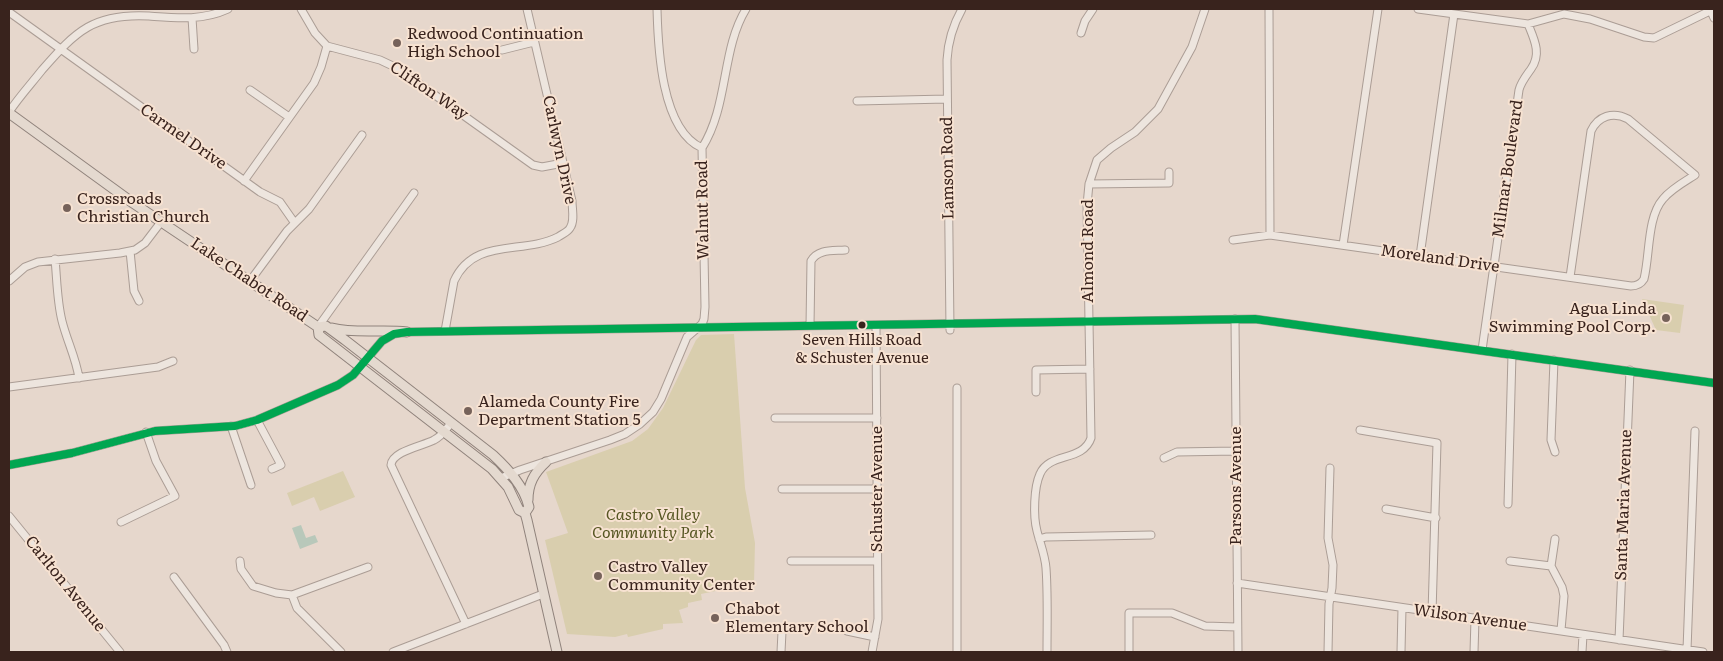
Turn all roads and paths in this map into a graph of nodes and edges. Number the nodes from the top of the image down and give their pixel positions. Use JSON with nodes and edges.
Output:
{"nodes":[{"id":1,"x":228,"y":9,"type":"edge"},
{"id":2,"x":301,"y":9,"type":"edge"},
{"id":3,"x":526,"y":9,"type":"edge"},
{"id":4,"x":657,"y":9,"type":"edge"},
{"id":5,"x":746,"y":9,"type":"edge"},
{"id":6,"x":962,"y":9,"type":"edge"},
{"id":7,"x":1093,"y":9,"type":"edge"},
{"id":8,"x":1205,"y":9,"type":"edge"},
{"id":9,"x":1269,"y":9,"type":"edge"},
{"id":10,"x":1378,"y":9,"type":"edge"},
{"id":11,"x":1418,"y":9,"type":"edge"},
{"id":12,"x":9,"y":12,"type":"edge"},
{"id":13,"x":130,"y":12,"type":"edge"},
{"id":14,"x":1712,"y":12,"type":"edge"},
{"id":15,"x":1454,"y":14,"type":"junction"},
{"id":16,"x":192,"y":18,"type":"junction"},
{"id":17,"x":1528,"y":24,"type":"junction"},
{"id":18,"x":1081,"y":33,"type":"dead end"},
{"id":19,"x":534,"y":42,"type":"junction"},
{"id":20,"x":327,"y":46,"type":"junction"},
{"id":21,"x":194,"y":49,"type":"dead end"},
{"id":22,"x":60,"y":50,"type":"junction"},
{"id":23,"x":502,"y":50,"type":"dead end"},
{"id":24,"x":250,"y":90,"type":"dead end"},
{"id":25,"x":947,"y":99,"type":"junction"},
{"id":26,"x":857,"y":101,"type":"dead end"},
{"id":27,"x":9,"y":112,"type":"edge"},
{"id":28,"x":289,"y":117,"type":"junction"},
{"id":29,"x":362,"y":135,"type":"dead end"},
{"id":30,"x":702,"y":148,"type":"junction"},
{"id":31,"x":563,"y":163,"type":"junction"},
{"id":32,"x":1169,"y":172,"type":"dead end"},
{"id":33,"x":244,"y":181,"type":"junction"},
{"id":34,"x":1089,"y":184,"type":"junction"},
{"id":35,"x":414,"y":193,"type":"dead end"},
{"id":36,"x":161,"y":222,"type":"junction"},
{"id":37,"x":294,"y":222,"type":"junction"},
{"id":38,"x":1270,"y":235,"type":"junction"},
{"id":39,"x":1233,"y":240,"type":"dead end"},
{"id":40,"x":1343,"y":245,"type":"junction"},
{"id":41,"x":845,"y":250,"type":"dead end"},
{"id":42,"x":130,"y":252,"type":"junction"},
{"id":43,"x":1420,"y":256,"type":"junction"},
{"id":44,"x":55,"y":259,"type":"junction"},
{"id":45,"x":1494,"y":267,"type":"junction"},
{"id":46,"x":1570,"y":277,"type":"junction"},
{"id":47,"x":9,"y":281,"type":"edge"},
{"id":48,"x":250,"y":282,"type":"junction"},
{"id":49,"x":139,"y":301,"type":"dead end"},
{"id":50,"x":1235,"y":319,"type":"junction"},
{"id":51,"x":1089,"y":321,"type":"junction"},
{"id":52,"x":876,"y":325,"type":"junction"},
{"id":53,"x":810,"y":326,"type":"junction"},
{"id":54,"x":950,"y":326,"type":"junction"},
{"id":55,"x":322,"y":327,"type":"junction"},
{"id":56,"x":698,"y":327,"type":"junction"},
{"id":57,"x":445,"y":331,"type":"junction"},
{"id":58,"x":407,"y":332,"type":"junction"},
{"id":59,"x":1482,"y":350,"type":"junction"},
{"id":60,"x":1512,"y":354,"type":"junction"},
{"id":61,"x":368,"y":357,"type":"junction"},
{"id":62,"x":1554,"y":360,"type":"junction"},
{"id":63,"x":173,"y":361,"type":"dead end"},
{"id":64,"x":360,"y":366,"type":"junction"},
{"id":65,"x":1090,"y":369,"type":"junction"},
{"id":66,"x":1630,"y":370,"type":"junction"},
{"id":67,"x":78,"y":378,"type":"junction"},
{"id":68,"x":1714,"y":383,"type":"edge"},
{"id":69,"x":9,"y":387,"type":"edge"},
{"id":70,"x":957,"y":388,"type":"dead end"},
{"id":71,"x":1036,"y":392,"type":"dead end"},
{"id":72,"x":775,"y":418,"type":"dead end"},
{"id":73,"x":877,"y":418,"type":"junction"},
{"id":74,"x":257,"y":420,"type":"junction"},
{"id":75,"x":451,"y":423,"type":"junction"},
{"id":76,"x":230,"y":426,"type":"junction"},
{"id":77,"x":1360,"y":430,"type":"dead end"},
{"id":78,"x":1694,"y":431,"type":"dead end"},
{"id":79,"x":146,"y":432,"type":"junction"},
{"id":80,"x":445,"y":432,"type":"junction"},
{"id":81,"x":1236,"y":451,"type":"junction"},
{"id":82,"x":1555,"y":452,"type":"dead end"},
{"id":83,"x":1164,"y":458,"type":"dead end"},
{"id":84,"x":546,"y":462,"type":"junction"},
{"id":85,"x":9,"y":465,"type":"edge"},
{"id":86,"x":1330,"y":468,"type":"dead end"},
{"id":87,"x":272,"y":469,"type":"dead end"},
{"id":88,"x":511,"y":473,"type":"junction"},
{"id":89,"x":501,"y":478,"type":"junction"},
{"id":90,"x":251,"y":485,"type":"dead end"},
{"id":91,"x":782,"y":489,"type":"dead end"},
{"id":92,"x":877,"y":489,"type":"junction"},
{"id":93,"x":528,"y":503,"type":"junction"},
{"id":94,"x":1508,"y":504,"type":"dead end"},
{"id":95,"x":1386,"y":509,"type":"dead end"},
{"id":96,"x":525,"y":513,"type":"junction"},
{"id":97,"x":9,"y":516,"type":"edge"},
{"id":98,"x":1436,"y":518,"type":"junction"},
{"id":99,"x":121,"y":522,"type":"dead end"},
{"id":100,"x":1151,"y":535,"type":"dead end"},
{"id":101,"x":1039,"y":539,"type":"junction"},
{"id":102,"x":1555,"y":539,"type":"dead end"},
{"id":103,"x":240,"y":561,"type":"dead end"},
{"id":104,"x":791,"y":561,"type":"dead end"},
{"id":105,"x":877,"y":561,"type":"junction"},
{"id":106,"x":1510,"y":561,"type":"dead end"},
{"id":107,"x":1551,"y":566,"type":"junction"},
{"id":108,"x":368,"y":567,"type":"dead end"},
{"id":109,"x":174,"y":576,"type":"dead end"},
{"id":110,"x":1237,"y":583,"type":"junction"},
{"id":111,"x":544,"y":594,"type":"junction"},
{"id":112,"x":292,"y":595,"type":"junction"},
{"id":113,"x":1330,"y":598,"type":"junction"},
{"id":114,"x":1402,"y":608,"type":"junction"},
{"id":115,"x":1432,"y":613,"type":"junction"},
{"id":116,"x":1476,"y":619,"type":"junction"},
{"id":117,"x":466,"y":624,"type":"junction"},
{"id":118,"x":1238,"y":627,"type":"junction"},
{"id":119,"x":1561,"y":630,"type":"junction"},
{"id":120,"x":847,"y":631,"type":"dead end"},
{"id":121,"x":782,"y":632,"type":"dead end"},
{"id":122,"x":1583,"y":635,"type":"junction"},
{"id":123,"x":875,"y":637,"type":"junction"},
{"id":124,"x":1619,"y":640,"type":"junction"},
{"id":125,"x":1687,"y":650,"type":"junction"},
{"id":126,"x":120,"y":652,"type":"edge"},
{"id":127,"x":227,"y":652,"type":"edge"},
{"id":128,"x":341,"y":652,"type":"edge"},
{"id":129,"x":393,"y":652,"type":"edge"},
{"id":130,"x":557,"y":652,"type":"edge"},
{"id":131,"x":781,"y":652,"type":"edge"},
{"id":132,"x":872,"y":652,"type":"edge"},
{"id":133,"x":957,"y":652,"type":"edge"},
{"id":134,"x":1047,"y":652,"type":"edge"},
{"id":135,"x":1129,"y":652,"type":"edge"},
{"id":136,"x":1238,"y":652,"type":"edge"},
{"id":137,"x":1328,"y":652,"type":"edge"},
{"id":138,"x":1401,"y":652,"type":"edge"},
{"id":139,"x":1474,"y":652,"type":"edge"},
{"id":140,"x":1582,"y":652,"type":"edge"},
{"id":141,"x":1703,"y":652,"type":"edge"}],
"edges":[{"from":1,"to":16,"type":"street"},
{"from":2,"to":20,"type":"street"},
{"from":3,"to":19,"type":"street","name":"Carlwyn Drive"},
{"from":4,"to":30,"type":"street"},
{"from":5,"to":30,"type":"street","name":"Walnut Road"},
{"from":6,"to":25,"type":"street","name":"Lamson Road"},
{"from":7,"to":18,"type":"street"},
{"from":8,"to":34,"type":"street","name":"Almond Road"},
{"from":9,"to":38,"type":"street"},
{"from":10,"to":40,"type":"street"},
{"from":11,"to":15,"type":"street"},
{"from":12,"to":22,"type":"street","name":"Carmel Drive"},
{"from":13,"to":16,"type":"street"},
{"from":13,"to":22,"type":"street"},
{"from":14,"to":17,"type":"street"},
{"from":15,"to":17,"type":"street"},
{"from":15,"to":43,"type":"street"},
{"from":16,"to":21,"type":"street"},
{"from":17,"to":45,"type":"street","name":"Milmar Boulevard"},
{"from":19,"to":23,"type":"street"},
{"from":19,"to":31,"type":"street","name":"Carlwyn Drive"},
{"from":20,"to":28,"type":"street"},
{"from":20,"to":31,"type":"street","name":"Clifton Way"},
{"from":22,"to":27,"type":"street"},
{"from":22,"to":33,"type":"street","name":"Carmel Drive"},
{"from":24,"to":28,"type":"street"},
{"from":25,"to":26,"type":"street"},
{"from":25,"to":54,"type":"street","name":"Lamson Road"},
{"from":27,"to":36,"type":"main road","name":"Lake Chabot Road"},
{"from":28,"to":33,"type":"street"},
{"from":29,"to":37,"type":"street"},
{"from":30,"to":56,"type":"street","name":"Walnut Road"},
{"from":31,"to":57,"type":"street","name":"Carlwyn Drive"},
{"from":32,"to":34,"type":"street"},
{"from":33,"to":37,"type":"street","name":"Carmel Drive"},
{"from":34,"to":51,"type":"street","name":"Almond Road"},
{"from":35,"to":55,"type":"street"},
{"from":36,"to":42,"type":"street"},
{"from":36,"to":48,"type":"main road","name":"Lake Chabot Road"},
{"from":37,"to":48,"type":"street"},
{"from":38,"to":39,"type":"street","name":"Moreland Drive"},
{"from":38,"to":40,"type":"street","name":"Moreland Drive"},
{"from":40,"to":43,"type":"street","name":"Moreland Drive"},
{"from":41,"to":53,"type":"street"},
{"from":42,"to":44,"type":"street"},
{"from":42,"to":49,"type":"street"},
{"from":43,"to":45,"type":"street","name":"Moreland Drive"},
{"from":44,"to":47,"type":"street"},
{"from":44,"to":67,"type":"street"},
{"from":45,"to":46,"type":"street","name":"Moreland Drive"},
{"from":45,"to":59,"type":"street","name":"Milmar Boulevard"},
{"from":46,"to":46,"type":"street","name":"Moreland Drive"},
{"from":48,"to":55,"type":"main road","name":"Lake Chabot Road"},
{"from":50,"to":51,"type":"street"},
{"from":50,"to":59,"type":"street"},
{"from":50,"to":81,"type":"street","name":"Parsons Avenue"},
{"from":51,"to":54,"type":"street"},
{"from":51,"to":65,"type":"street","name":"Almond Road"},
{"from":52,"to":53,"type":"street"},
{"from":52,"to":54,"type":"street"},
{"from":52,"to":73,"type":"street","name":"Schuster Avenue"},
{"from":53,"to":56,"type":"street"},
{"from":55,"to":58,"type":"main road"},
{"from":55,"to":61,"type":"main road","name":"Lake Chabot Road"},
{"from":55,"to":64,"type":"main road","name":"Lake Chabot Road"},
{"from":56,"to":57,"type":"street"},
{"from":56,"to":84,"type":"street"},
{"from":57,"to":58,"type":"street"},
{"from":58,"to":61,"type":"street"},
{"from":59,"to":60,"type":"street"},
{"from":60,"to":62,"type":"street"},
{"from":60,"to":94,"type":"street"},
{"from":61,"to":64,"type":"street"},
{"from":61,"to":75,"type":"main road","name":"Lake Chabot Road"},
{"from":62,"to":66,"type":"street"},
{"from":62,"to":82,"type":"street"},
{"from":63,"to":67,"type":"street"},
{"from":64,"to":74,"type":"street"},
{"from":64,"to":80,"type":"main road","name":"Lake Chabot Road"},
{"from":65,"to":71,"type":"street"},
{"from":65,"to":101,"type":"street","name":"Almond Road"},
{"from":66,"to":68,"type":"street"},
{"from":66,"to":124,"type":"street","name":"Santa Maria Avenue"},
{"from":67,"to":69,"type":"street"},
{"from":70,"to":133,"type":"street"},
{"from":72,"to":73,"type":"street"},
{"from":73,"to":92,"type":"street","name":"Schuster Avenue"},
{"from":74,"to":76,"type":"street"},
{"from":74,"to":87,"type":"street"},
{"from":75,"to":80,"type":"street"},
{"from":75,"to":88,"type":"main road","name":"Lake Chabot Road"},
{"from":76,"to":79,"type":"street"},
{"from":76,"to":90,"type":"street"},
{"from":77,"to":98,"type":"street"},
{"from":78,"to":125,"type":"street"},
{"from":79,"to":85,"type":"street"},
{"from":79,"to":99,"type":"street"},
{"from":80,"to":89,"type":"main road","name":"Lake Chabot Road"},
{"from":80,"to":117,"type":"street"},
{"from":81,"to":83,"type":"street"},
{"from":81,"to":110,"type":"street","name":"Parsons Avenue"},
{"from":84,"to":88,"type":"street"},
{"from":84,"to":93,"type":"main road"},
{"from":86,"to":113,"type":"street"},
{"from":88,"to":89,"type":"street"},
{"from":88,"to":93,"type":"main road","name":"Lake Chabot Road"},
{"from":89,"to":96,"type":"main road","name":"Lake Chabot Road"},
{"from":91,"to":92,"type":"street"},
{"from":92,"to":105,"type":"street","name":"Schuster Avenue"},
{"from":93,"to":96,"type":"main road","name":"Lake Chabot Road"},
{"from":95,"to":98,"type":"street"},
{"from":96,"to":111,"type":"main road","name":"Lake Chabot Road"},
{"from":97,"to":126,"type":"street","name":"Carlton Avenue"},
{"from":98,"to":115,"type":"street"},
{"from":100,"to":101,"type":"street"},
{"from":101,"to":134,"type":"street","name":"Almond Road"},
{"from":102,"to":107,"type":"street"},
{"from":103,"to":112,"type":"street"},
{"from":104,"to":105,"type":"street"},
{"from":105,"to":123,"type":"street","name":"Schuster Avenue"},
{"from":106,"to":107,"type":"street"},
{"from":107,"to":119,"type":"street"},
{"from":108,"to":112,"type":"street"},
{"from":109,"to":127,"type":"street"},
{"from":110,"to":113,"type":"street","name":"Wilson Avenue"},
{"from":110,"to":118,"type":"street","name":"Parsons Avenue"},
{"from":111,"to":117,"type":"street"},
{"from":111,"to":130,"type":"main road","name":"Lake Chabot Road"},
{"from":112,"to":128,"type":"street"},
{"from":113,"to":114,"type":"street","name":"Wilson Avenue"},
{"from":113,"to":137,"type":"street"},
{"from":114,"to":115,"type":"street","name":"Wilson Avenue"},
{"from":114,"to":138,"type":"street"},
{"from":115,"to":116,"type":"street","name":"Wilson Avenue"},
{"from":116,"to":119,"type":"street","name":"Wilson Avenue"},
{"from":116,"to":139,"type":"street"},
{"from":117,"to":129,"type":"street"},
{"from":118,"to":135,"type":"street"},
{"from":118,"to":136,"type":"street","name":"Parsons Avenue"},
{"from":119,"to":122,"type":"street","name":"Wilson Avenue"},
{"from":120,"to":123,"type":"street"},
{"from":121,"to":131,"type":"street"},
{"from":122,"to":124,"type":"street","name":"Wilson Avenue"},
{"from":122,"to":140,"type":"street"},
{"from":123,"to":132,"type":"street","name":"Schuster Avenue"},
{"from":124,"to":125,"type":"street","name":"Wilson Avenue"},
{"from":125,"to":141,"type":"street","name":"Wilson Avenue"}]}
